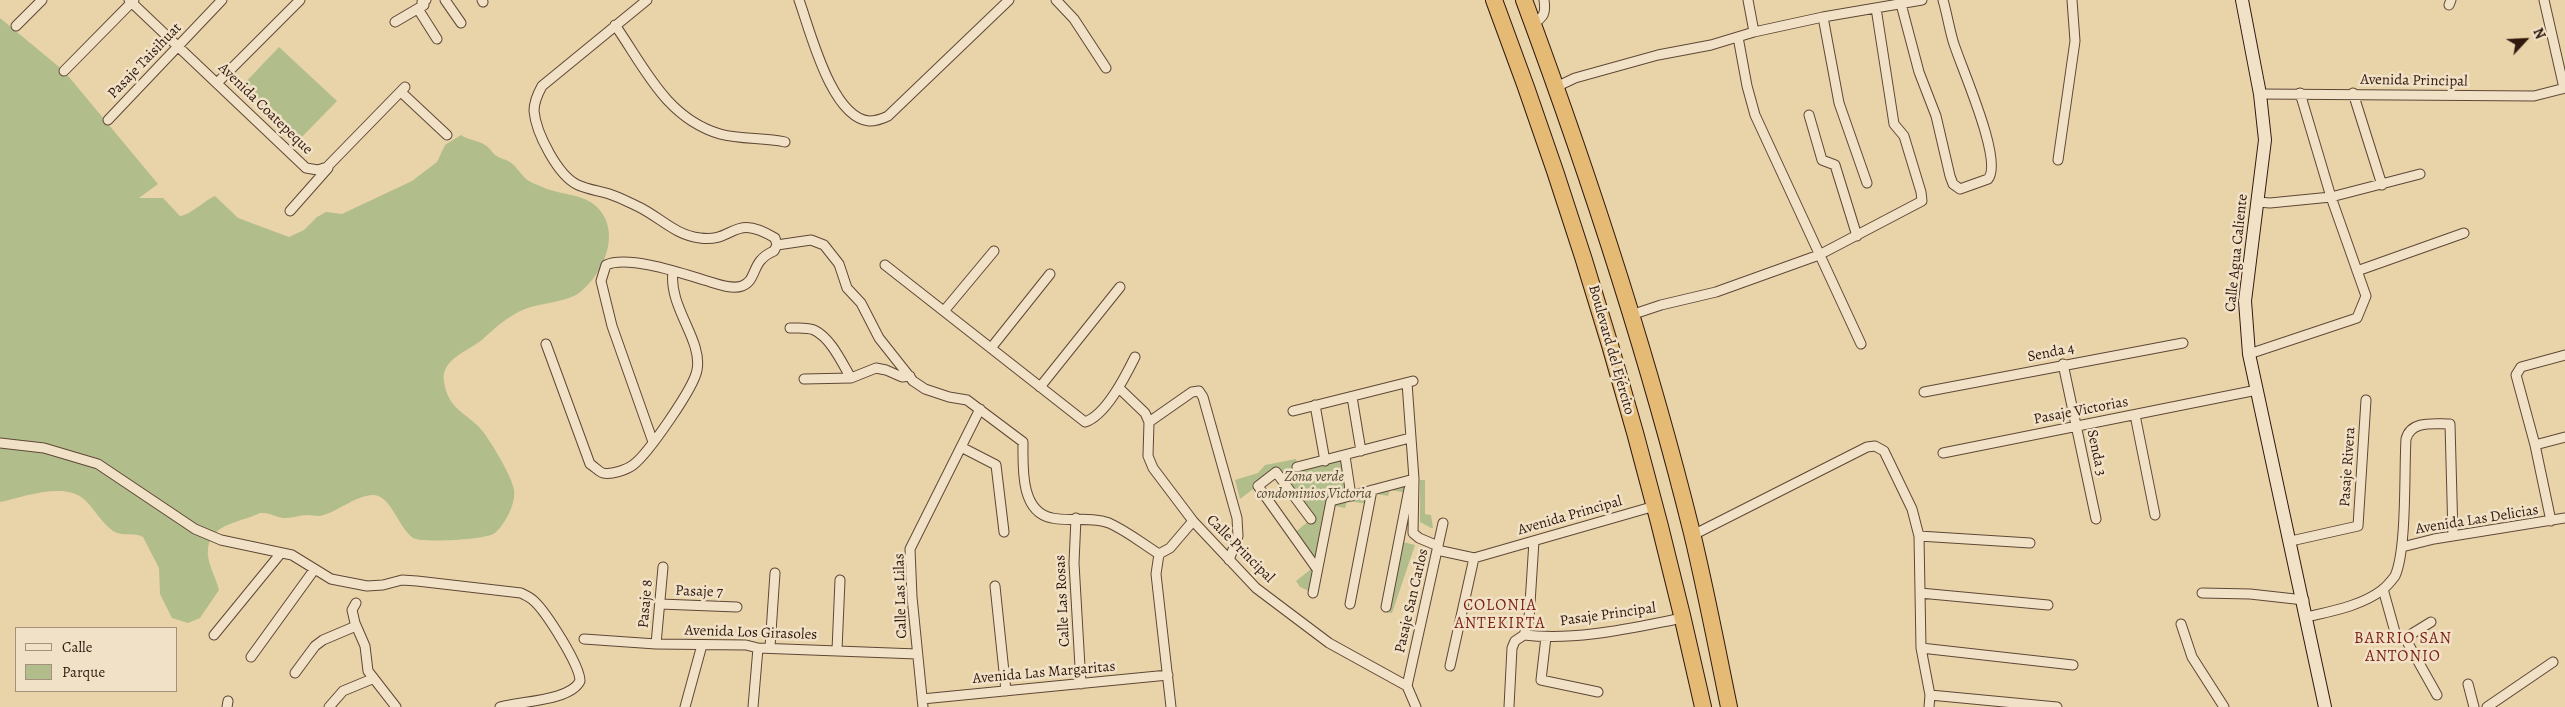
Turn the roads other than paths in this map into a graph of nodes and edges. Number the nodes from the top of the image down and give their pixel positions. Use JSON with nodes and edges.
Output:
{"nodes":[{"id":1,"x":42,"y":0,"type":"edge"},
{"id":2,"x":222,"y":0,"type":"edge"},
{"id":3,"x":300,"y":0,"type":"edge"},
{"id":4,"x":426,"y":0,"type":"edge"},
{"id":5,"x":445,"y":0,"type":"edge"},
{"id":6,"x":646,"y":0,"type":"edge"},
{"id":7,"x":799,"y":0,"type":"edge"},
{"id":8,"x":1009,"y":0,"type":"edge"},
{"id":9,"x":1056,"y":0,"type":"edge"},
{"id":10,"x":1494,"y":0,"type":"edge"},
{"id":11,"x":1524,"y":0,"type":"edge"},
{"id":12,"x":1544,"y":0,"type":"edge"},
{"id":13,"x":1748,"y":0,"type":"edge"},
{"id":14,"x":1864,"y":0,"type":"edge"},
{"id":15,"x":1943,"y":0,"type":"edge"},
{"id":16,"x":2072,"y":0,"type":"edge"},
{"id":17,"x":2242,"y":0,"type":"edge"},
{"id":18,"x":2544,"y":0,"type":"edge"},
{"id":19,"x":132,"y":1,"type":"edge"},
{"id":20,"x":1917,"y":1,"type":"edge"},
{"id":21,"x":1901,"y":4,"type":"junction"},
{"id":22,"x":1876,"y":8,"type":"junction"},
{"id":23,"x":418,"y":10,"type":"junction"},
{"id":24,"x":1865,"y":10,"type":"junction"},
{"id":25,"x":1823,"y":17,"type":"junction"},
{"id":26,"x":395,"y":22,"type":"dead end"},
{"id":27,"x":461,"y":23,"type":"dead end"},
{"id":28,"x":1533,"y":24,"type":"junction"},
{"id":29,"x":615,"y":25,"type":"junction"},
{"id":30,"x":16,"y":26,"type":"dead end"},
{"id":31,"x":1754,"y":32,"type":"junction"},
{"id":32,"x":1738,"y":37,"type":"junction"},
{"id":33,"x":437,"y":39,"type":"dead end"},
{"id":34,"x":178,"y":46,"type":"junction"},
{"id":35,"x":1106,"y":68,"type":"dead end"},
{"id":36,"x":64,"y":71,"type":"dead end"},
{"id":37,"x":217,"y":83,"type":"junction"},
{"id":38,"x":1556,"y":87,"type":"junction"},
{"id":39,"x":2565,"y":88,"type":"edge"},
{"id":40,"x":2353,"y":93,"type":"junction"},
{"id":41,"x":2260,"y":94,"type":"junction"},
{"id":42,"x":2300,"y":94,"type":"junction"},
{"id":43,"x":1809,"y":114,"type":"dead end"},
{"id":44,"x":108,"y":120,"type":"dead end"},
{"id":45,"x":447,"y":135,"type":"dead end"},
{"id":46,"x":785,"y":142,"type":"dead end"},
{"id":47,"x":338,"y":156,"type":"junction"},
{"id":48,"x":2058,"y":160,"type":"dead end"},
{"id":49,"x":2420,"y":174,"type":"dead end"},
{"id":50,"x":1867,"y":183,"type":"dead end"},
{"id":51,"x":2382,"y":185,"type":"junction"},
{"id":52,"x":2331,"y":198,"type":"junction"},
{"id":53,"x":2258,"y":202,"type":"junction"},
{"id":54,"x":290,"y":211,"type":"dead end"},
{"id":55,"x":2464,"y":234,"type":"dead end"},
{"id":56,"x":1857,"y":236,"type":"junction"},
{"id":57,"x":777,"y":245,"type":"junction"},
{"id":58,"x":994,"y":251,"type":"dead end"},
{"id":59,"x":1819,"y":255,"type":"junction"},
{"id":60,"x":886,"y":264,"type":"dead end"},
{"id":61,"x":673,"y":271,"type":"junction"},
{"id":62,"x":2357,"y":271,"type":"junction"},
{"id":63,"x":1050,"y":274,"type":"dead end"},
{"id":64,"x":1120,"y":287,"type":"dead end"},
{"id":65,"x":944,"y":311,"type":"junction"},
{"id":66,"x":1631,"y":315,"type":"junction"},
{"id":67,"x":790,"y":328,"type":"dead end"},
{"id":68,"x":2183,"y":343,"type":"dead end"},
{"id":69,"x":546,"y":344,"type":"dead end"},
{"id":70,"x":1861,"y":344,"type":"dead end"},
{"id":71,"x":992,"y":348,"type":"junction"},
{"id":72,"x":2249,"y":354,"type":"junction"},
{"id":73,"x":2565,"y":355,"type":"edge"},
{"id":74,"x":1135,"y":357,"type":"dead end"},
{"id":75,"x":2063,"y":364,"type":"junction"},
{"id":76,"x":910,"y":376,"type":"junction"},
{"id":77,"x":851,"y":378,"type":"junction"},
{"id":78,"x":804,"y":379,"type":"dead end"},
{"id":79,"x":1040,"y":387,"type":"junction"},
{"id":80,"x":1119,"y":388,"type":"junction"},
{"id":81,"x":2257,"y":390,"type":"junction"},
{"id":82,"x":1924,"y":392,"type":"dead end"},
{"id":83,"x":1352,"y":396,"type":"junction"},
{"id":84,"x":2366,"y":400,"type":"dead end"},
{"id":85,"x":1315,"y":405,"type":"junction"},
{"id":86,"x":980,"y":409,"type":"junction"},
{"id":87,"x":1293,"y":410,"type":"dead end"},
{"id":88,"x":2135,"y":414,"type":"junction"},
{"id":89,"x":1149,"y":422,"type":"junction"},
{"id":90,"x":2076,"y":426,"type":"junction"},
{"id":91,"x":2565,"y":437,"type":"edge"},
{"id":92,"x":1410,"y":438,"type":"junction"},
{"id":93,"x":653,"y":442,"type":"junction"},
{"id":94,"x":0,"y":443,"type":"edge"},
{"id":95,"x":2535,"y":445,"type":"junction"},
{"id":96,"x":961,"y":447,"type":"junction"},
{"id":97,"x":1361,"y":451,"type":"junction"},
{"id":98,"x":1943,"y":453,"type":"dead end"},
{"id":99,"x":1345,"y":456,"type":"junction"},
{"id":100,"x":1325,"y":461,"type":"junction"},
{"id":101,"x":1297,"y":467,"type":"dead end"},
{"id":102,"x":1412,"y":479,"type":"junction"},
{"id":103,"x":1372,"y":490,"type":"junction"},
{"id":104,"x":1351,"y":496,"type":"junction"},
{"id":105,"x":1655,"y":506,"type":"junction"},
{"id":106,"x":2155,"y":515,"type":"dead end"},
{"id":107,"x":1076,"y":518,"type":"junction"},
{"id":108,"x":2565,"y":518,"type":"edge"},
{"id":109,"x":2096,"y":519,"type":"dead end"},
{"id":110,"x":1311,"y":520,"type":"dead end"},
{"id":111,"x":1193,"y":521,"type":"junction"},
{"id":112,"x":2551,"y":521,"type":"junction"},
{"id":113,"x":1443,"y":523,"type":"dead end"},
{"id":114,"x":1004,"y":532,"type":"dead end"},
{"id":115,"x":1693,"y":535,"type":"junction"},
{"id":116,"x":1920,"y":536,"type":"junction"},
{"id":117,"x":2453,"y":536,"type":"junction"},
{"id":118,"x":1534,"y":541,"type":"junction"},
{"id":119,"x":2291,"y":541,"type":"junction"},
{"id":120,"x":2030,"y":543,"type":"dead end"},
{"id":121,"x":2402,"y":547,"type":"junction"},
{"id":122,"x":1438,"y":548,"type":"junction"},
{"id":123,"x":280,"y":553,"type":"junction"},
{"id":124,"x":1159,"y":554,"type":"junction"},
{"id":125,"x":1474,"y":558,"type":"junction"},
{"id":126,"x":1229,"y":560,"type":"junction"},
{"id":127,"x":663,"y":567,"type":"dead end"},
{"id":128,"x":1317,"y":569,"type":"junction"},
{"id":129,"x":314,"y":570,"type":"junction"},
{"id":130,"x":775,"y":573,"type":"dead end"},
{"id":131,"x":840,"y":580,"type":"dead end"},
{"id":132,"x":995,"y":586,"type":"dead end"},
{"id":133,"x":2383,"y":590,"type":"junction"},
{"id":134,"x":1312,"y":593,"type":"dead end"},
{"id":135,"x":1920,"y":593,"type":"junction"},
{"id":136,"x":2202,"y":593,"type":"dead end"},
{"id":137,"x":2303,"y":598,"type":"junction"},
{"id":138,"x":356,"y":603,"type":"dead end"},
{"id":139,"x":660,"y":604,"type":"junction"},
{"id":140,"x":1350,"y":604,"type":"dead end"},
{"id":141,"x":2048,"y":604,"type":"dead end"},
{"id":142,"x":737,"y":607,"type":"dead end"},
{"id":143,"x":1386,"y":607,"type":"dead end"},
{"id":144,"x":2307,"y":617,"type":"junction"},
{"id":145,"x":1683,"y":618,"type":"junction"},
{"id":146,"x":2431,"y":622,"type":"dead end"},
{"id":147,"x":2181,"y":624,"type":"dead end"},
{"id":148,"x":356,"y":626,"type":"junction"},
{"id":149,"x":214,"y":635,"type":"dead end"},
{"id":150,"x":1524,"y":635,"type":"junction"},
{"id":151,"x":1546,"y":637,"type":"junction"},
{"id":152,"x":2404,"y":638,"type":"junction"},
{"id":153,"x":584,"y":639,"type":"dead end"},
{"id":154,"x":656,"y":644,"type":"junction"},
{"id":155,"x":702,"y":645,"type":"junction"},
{"id":156,"x":758,"y":648,"type":"junction"},
{"id":157,"x":770,"y":648,"type":"junction"},
{"id":158,"x":1921,"y":648,"type":"junction"},
{"id":159,"x":837,"y":650,"type":"junction"},
{"id":160,"x":918,"y":654,"type":"junction"},
{"id":161,"x":251,"y":657,"type":"dead end"},
{"id":162,"x":2553,"y":662,"type":"dead end"},
{"id":163,"x":2073,"y":665,"type":"dead end"},
{"id":164,"x":1450,"y":666,"type":"dead end"},
{"id":165,"x":295,"y":673,"type":"dead end"},
{"id":166,"x":1168,"y":675,"type":"junction"},
{"id":167,"x":372,"y":679,"type":"junction"},
{"id":168,"x":1081,"y":684,"type":"junction"},
{"id":169,"x":2468,"y":684,"type":"dead end"},
{"id":170,"x":1407,"y":686,"type":"junction"},
{"id":171,"x":1006,"y":691,"type":"junction"},
{"id":172,"x":1598,"y":692,"type":"dead end"},
{"id":173,"x":2437,"y":694,"type":"dead end"},
{"id":174,"x":1930,"y":695,"type":"junction"},
{"id":175,"x":922,"y":703,"type":"edge"},
{"id":176,"x":329,"y":707,"type":"edge"},
{"id":177,"x":396,"y":707,"type":"edge"},
{"id":178,"x":500,"y":707,"type":"edge"},
{"id":179,"x":685,"y":707,"type":"edge"},
{"id":180,"x":754,"y":707,"type":"edge"},
{"id":181,"x":1171,"y":707,"type":"edge"},
{"id":182,"x":1416,"y":707,"type":"edge"},
{"id":183,"x":1509,"y":707,"type":"edge"},
{"id":184,"x":1703,"y":707,"type":"edge"},
{"id":185,"x":1729,"y":707,"type":"edge"},
{"id":186,"x":1929,"y":707,"type":"edge"},
{"id":187,"x":2057,"y":707,"type":"edge"},
{"id":188,"x":2224,"y":707,"type":"edge"},
{"id":189,"x":2325,"y":707,"type":"edge"},
{"id":190,"x":2474,"y":707,"type":"edge"},
{"id":191,"x":2487,"y":707,"type":"edge"}],
"edges":[{"from":1,"to":30,"type":"street"},
{"from":2,"to":34,"type":"street","name":"Pasaje Taisihuat"},
{"from":3,"to":37,"type":"street"},
{"from":4,"to":23,"type":"street"},
{"from":5,"to":27,"type":"street"},
{"from":6,"to":29,"type":"street"},
{"from":7,"to":8,"type":"street"},
{"from":9,"to":35,"type":"street"},
{"from":10,"to":105,"type":"highway","name":"Boulevard del Ejército"},
{"from":11,"to":28,"type":"highway","name":"Boulevard del Ejército"},
{"from":12,"to":28,"type":"street"},
{"from":13,"to":31,"type":"street"},
{"from":14,"to":24,"type":"street"},
{"from":15,"to":21,"type":"street"},
{"from":16,"to":48,"type":"street"},
{"from":17,"to":41,"type":"main road","name":"Calle Agua Caliente"},
{"from":18,"to":39,"type":"street"},
{"from":19,"to":34,"type":"street","name":"Avenida Coatepeque"},
{"from":19,"to":36,"type":"street"},
{"from":20,"to":21,"type":"street"},
{"from":21,"to":22,"type":"street"},
{"from":22,"to":24,"type":"street"},
{"from":22,"to":56,"type":"street"},
{"from":23,"to":26,"type":"street"},
{"from":23,"to":33,"type":"street"},
{"from":24,"to":25,"type":"street"},
{"from":25,"to":31,"type":"street"},
{"from":25,"to":50,"type":"street"},
{"from":28,"to":38,"type":"highway","name":"Boulevard del Ejército"},
{"from":29,"to":46,"type":"street"},
{"from":29,"to":57,"type":"street"},
{"from":31,"to":32,"type":"street"},
{"from":32,"to":38,"type":"street"},
{"from":32,"to":59,"type":"street"},
{"from":34,"to":37,"type":"street","name":"Avenida Coatepeque"},
{"from":34,"to":44,"type":"street","name":"Pasaje Taisihuat"},
{"from":37,"to":47,"type":"street","name":"Avenida Coatepeque"},
{"from":38,"to":66,"type":"highway","name":"Boulevard del Ejército"},
{"from":39,"to":40,"type":"street","name":"Avenida Principal"},
{"from":40,"to":42,"type":"street","name":"Avenida Principal"},
{"from":40,"to":51,"type":"street"},
{"from":41,"to":42,"type":"street","name":"Avenida Principal"},
{"from":41,"to":53,"type":"main road","name":"Calle Agua Caliente"},
{"from":42,"to":52,"type":"street"},
{"from":43,"to":56,"type":"street"},
{"from":45,"to":47,"type":"street","name":"Avenida Coatepeque"},
{"from":47,"to":54,"type":"street"},
{"from":49,"to":51,"type":"street"},
{"from":51,"to":52,"type":"street"},
{"from":52,"to":53,"type":"street"},
{"from":52,"to":62,"type":"street"},
{"from":53,"to":72,"type":"main road","name":"Calle Agua Caliente"},
{"from":55,"to":62,"type":"street"},
{"from":56,"to":59,"type":"street"},
{"from":57,"to":61,"type":"street"},
{"from":57,"to":76,"type":"street"},
{"from":58,"to":65,"type":"street"},
{"from":59,"to":66,"type":"street"},
{"from":59,"to":70,"type":"street"},
{"from":60,"to":65,"type":"street"},
{"from":61,"to":93,"type":"street"},
{"from":61,"to":93,"type":"street"},
{"from":62,"to":72,"type":"street"},
{"from":63,"to":71,"type":"street"},
{"from":64,"to":79,"type":"street"},
{"from":65,"to":71,"type":"street"},
{"from":66,"to":115,"type":"highway","name":"Boulevard del Ejército"},
{"from":67,"to":77,"type":"street"},
{"from":68,"to":75,"type":"street","name":"Senda 4"},
{"from":69,"to":93,"type":"street"},
{"from":71,"to":79,"type":"street"},
{"from":72,"to":81,"type":"main road","name":"Calle Agua Caliente"},
{"from":73,"to":95,"type":"street"},
{"from":74,"to":80,"type":"street"},
{"from":75,"to":82,"type":"street","name":"Senda 4"},
{"from":75,"to":90,"type":"street","name":"Senda 3"},
{"from":76,"to":77,"type":"street"},
{"from":76,"to":86,"type":"street"},
{"from":77,"to":78,"type":"street"},
{"from":79,"to":80,"type":"street"},
{"from":80,"to":89,"type":"street"},
{"from":81,"to":88,"type":"street","name":"Pasaje Victorias"},
{"from":81,"to":119,"type":"main road","name":"Calle Agua Caliente"},
{"from":83,"to":85,"type":"street"},
{"from":83,"to":92,"type":"street"},
{"from":83,"to":97,"type":"street"},
{"from":84,"to":119,"type":"street","name":"Pasaje Rivera"},
{"from":85,"to":87,"type":"street"},
{"from":85,"to":100,"type":"street"},
{"from":86,"to":96,"type":"street","name":"Calle Las Lilas"},
{"from":86,"to":107,"type":"street"},
{"from":88,"to":90,"type":"street","name":"Pasaje Victorias"},
{"from":88,"to":106,"type":"street"},
{"from":89,"to":111,"type":"street","name":"Calle Principal"},
{"from":89,"to":126,"type":"street"},
{"from":90,"to":98,"type":"street","name":"Pasaje Victorias"},
{"from":90,"to":109,"type":"street","name":"Senda 3"},
{"from":91,"to":95,"type":"street"},
{"from":92,"to":97,"type":"street"},
{"from":92,"to":102,"type":"street"},
{"from":94,"to":123,"type":"street"},
{"from":95,"to":112,"type":"street"},
{"from":96,"to":114,"type":"street"},
{"from":96,"to":160,"type":"street","name":"Calle Las Lilas"},
{"from":97,"to":99,"type":"street"},
{"from":99,"to":100,"type":"street"},
{"from":99,"to":104,"type":"street"},
{"from":100,"to":101,"type":"street"},
{"from":102,"to":103,"type":"street"},
{"from":102,"to":122,"type":"street"},
{"from":102,"to":143,"type":"street"},
{"from":103,"to":104,"type":"street"},
{"from":103,"to":140,"type":"street"},
{"from":104,"to":128,"type":"street"},
{"from":105,"to":118,"type":"street","name":"Avenida Principal"},
{"from":105,"to":145,"type":"highway","name":"Boulevard del Ejército"},
{"from":107,"to":124,"type":"street"},
{"from":107,"to":168,"type":"street","name":"Calle Las Rosas"},
{"from":108,"to":112,"type":"street","name":"Avenida Las Delicias"},
{"from":110,"to":128,"type":"street"},
{"from":111,"to":124,"type":"street"},
{"from":111,"to":126,"type":"street","name":"Calle Principal"},
{"from":112,"to":117,"type":"street","name":"Avenida Las Delicias"},
{"from":113,"to":122,"type":"street","name":"Pasaje San Carlos"},
{"from":115,"to":116,"type":"street"},
{"from":115,"to":185,"type":"highway","name":"Boulevard del Ejército"},
{"from":116,"to":120,"type":"street"},
{"from":116,"to":135,"type":"street"},
{"from":117,"to":121,"type":"street","name":"Avenida Las Delicias"},
{"from":117,"to":121,"type":"street"},
{"from":118,"to":125,"type":"street","name":"Avenida Principal"},
{"from":118,"to":150,"type":"street"},
{"from":119,"to":137,"type":"main road","name":"Calle Agua Caliente"},
{"from":121,"to":133,"type":"street","name":"Avenida Las Delicias"},
{"from":122,"to":125,"type":"street"},
{"from":122,"to":170,"type":"street","name":"Pasaje San Carlos"},
{"from":123,"to":129,"type":"street"},
{"from":123,"to":149,"type":"street"},
{"from":124,"to":166,"type":"street"},
{"from":125,"to":164,"type":"street"},
{"from":126,"to":170,"type":"street","name":"Calle Principal"},
{"from":127,"to":139,"type":"street","name":"Pasaje 8"},
{"from":128,"to":134,"type":"street"},
{"from":129,"to":161,"type":"street"},
{"from":129,"to":178,"type":"street"},
{"from":130,"to":157,"type":"street"},
{"from":131,"to":159,"type":"street"},
{"from":132,"to":171,"type":"street"},
{"from":133,"to":144,"type":"street"},
{"from":133,"to":152,"type":"street"},
{"from":135,"to":141,"type":"street"},
{"from":135,"to":158,"type":"street"},
{"from":136,"to":137,"type":"street"},
{"from":137,"to":144,"type":"main road","name":"Calle Agua Caliente"},
{"from":138,"to":148,"type":"street"},
{"from":139,"to":142,"type":"street","name":"Pasaje 7"},
{"from":139,"to":154,"type":"street","name":"Pasaje 8"},
{"from":144,"to":189,"type":"main road","name":"Calle Agua Caliente"},
{"from":145,"to":151,"type":"street","name":"Pasaje Principal"},
{"from":145,"to":184,"type":"highway","name":"Boulevard del Ejército"},
{"from":146,"to":152,"type":"street"},
{"from":147,"to":188,"type":"street"},
{"from":148,"to":165,"type":"street"},
{"from":148,"to":167,"type":"street"},
{"from":150,"to":151,"type":"street","name":"Pasaje Principal"},
{"from":150,"to":183,"type":"street"},
{"from":151,"to":172,"type":"street"},
{"from":152,"to":173,"type":"street"},
{"from":153,"to":154,"type":"street","name":"Avenida Los Girasoles"},
{"from":154,"to":155,"type":"street","name":"Avenida Los Girasoles"},
{"from":155,"to":156,"type":"street","name":"Avenida Los Girasoles"},
{"from":155,"to":179,"type":"street"},
{"from":156,"to":157,"type":"street","name":"Avenida Los Girasoles"},
{"from":156,"to":180,"type":"street"},
{"from":157,"to":159,"type":"street","name":"Avenida Los Girasoles"},
{"from":158,"to":163,"type":"street"},
{"from":158,"to":174,"type":"street"},
{"from":159,"to":160,"type":"street","name":"Avenida Los Girasoles"},
{"from":160,"to":175,"type":"street","name":"Calle Las Lilas"},
{"from":162,"to":191,"type":"street"},
{"from":166,"to":168,"type":"street","name":"Avenida Las Margaritas"},
{"from":166,"to":181,"type":"street"},
{"from":167,"to":176,"type":"street"},
{"from":167,"to":177,"type":"street"},
{"from":168,"to":171,"type":"street","name":"Avenida Las Margaritas"},
{"from":169,"to":190,"type":"street"},
{"from":170,"to":182,"type":"street"},
{"from":171,"to":175,"type":"street","name":"Avenida Las Margaritas"},
{"from":174,"to":186,"type":"street"},
{"from":174,"to":187,"type":"street"}]}
